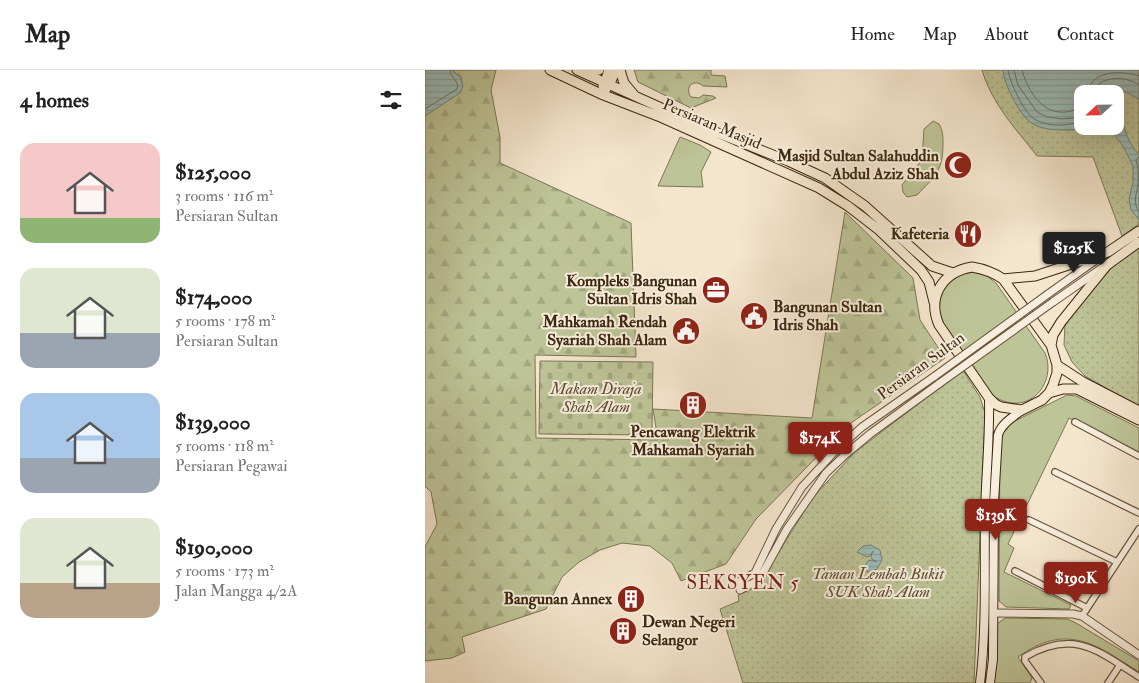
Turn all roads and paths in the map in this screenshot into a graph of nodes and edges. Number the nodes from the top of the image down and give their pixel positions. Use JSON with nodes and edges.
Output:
{"nodes":[{"id":1,"x":550,"y":70,"type":"edge"},
{"id":2,"x":577,"y":70,"type":"edge"},
{"id":3,"x":599,"y":70,"type":"edge"},
{"id":4,"x":609,"y":70,"type":"edge"},
{"id":5,"x":618,"y":70,"type":"edge"},
{"id":6,"x":569,"y":78,"type":"junction"},
{"id":7,"x":606,"y":84,"type":"junction"},
{"id":8,"x":634,"y":96,"type":"junction"},
{"id":9,"x":658,"y":116,"type":"junction"},
{"id":10,"x":1139,"y":230,"type":"edge"},
{"id":11,"x":1133,"y":242,"type":"edge"},
{"id":12,"x":1108,"y":252,"type":"junction"},
{"id":13,"x":1107,"y":265,"type":"junction"},
{"id":14,"x":953,"y":273,"type":"junction"},
{"id":15,"x":1003,"y":279,"type":"junction"},
{"id":16,"x":935,"y":302,"type":"junction"},
{"id":17,"x":1051,"y":345,"type":"junction"},
{"id":18,"x":1057,"y":366,"type":"junction"},
{"id":19,"x":1049,"y":393,"type":"junction"},
{"id":20,"x":989,"y":398,"type":"junction"},
{"id":21,"x":1022,"y":410,"type":"junction"},
{"id":22,"x":1139,"y":411,"type":"edge"},
{"id":23,"x":1139,"y":420,"type":"edge"},
{"id":24,"x":1075,"y":422,"type":"dead end"},
{"id":25,"x":1139,"y":456,"type":"edge"},
{"id":26,"x":1055,"y":472,"type":"dead end"},
{"id":27,"x":1139,"y":513,"type":"edge"},
{"id":28,"x":1029,"y":520,"type":"dead end"},
{"id":29,"x":1139,"y":529,"type":"edge"},
{"id":30,"x":1117,"y":562,"type":"junction"},
{"id":31,"x":1015,"y":571,"type":"dead end"},
{"id":32,"x":1087,"y":608,"type":"junction"},
{"id":33,"x":994,"y":613,"type":"junction"},
{"id":34,"x":1082,"y":616,"type":"junction"},
{"id":35,"x":1139,"y":655,"type":"edge"},
{"id":36,"x":1120,"y":665,"type":"junction"},
{"id":37,"x":1139,"y":677,"type":"edge"},
{"id":38,"x":980,"y":683,"type":"edge"},
{"id":39,"x":990,"y":683,"type":"edge"},
{"id":40,"x":1041,"y":683,"type":"edge"},
{"id":41,"x":1108,"y":683,"type":"edge"}],
"edges":[{"from":1,"to":6,"type":"main road","name":"Persiaran Masjid"},
{"from":2,"to":3,"type":"main road"},
{"from":2,"to":7,"type":"main road","name":"Persiaran Masjid"},
{"from":4,"to":7,"type":"main road"},
{"from":5,"to":7,"type":"main road"},
{"from":5,"to":8,"type":"main road"},
{"from":6,"to":7,"type":"main road"},
{"from":6,"to":9,"type":"main road","name":"Persiaran Masjid"},
{"from":7,"to":8,"type":"main road","name":"Persiaran Masjid"},
{"from":7,"to":9,"type":"main road"},
{"from":8,"to":14,"type":"main road","name":"Persiaran Masjid"},
{"from":9,"to":16,"type":"main road","name":"Persiaran Masjid"},
{"from":10,"to":11,"type":"main road","name":"Persiaran Sultan"},
{"from":11,"to":12,"type":"main road","name":"Persiaran Sultan"},
{"from":11,"to":13,"type":"main road","name":"Persiaran Sultan"},
{"from":12,"to":13,"type":"street","name":"Persiaran Sultan","bridge":true},
{"from":12,"to":15,"type":"main road"},
{"from":13,"to":17,"type":"main road"},
{"from":14,"to":15,"type":"main road"},
{"from":14,"to":16,"type":"main road"},
{"from":15,"to":17,"type":"main road"},
{"from":16,"to":20,"type":"main road","name":"Persiaran Masjid"},
{"from":17,"to":18,"type":"main road"},
{"from":18,"to":19,"type":"main road"},
{"from":18,"to":22,"type":"main road"},
{"from":19,"to":21,"type":"main road"},
{"from":19,"to":23,"type":"main road"},
{"from":20,"to":21,"type":"main road"},
{"from":20,"to":38,"type":"main road"},
{"from":21,"to":33,"type":"main road"},
{"from":24,"to":25,"type":"street"},
{"from":26,"to":27,"type":"street"},
{"from":28,"to":30,"type":"street"},
{"from":29,"to":30,"type":"street"},
{"from":30,"to":32,"type":"street"},
{"from":31,"to":32,"type":"street"},
{"from":32,"to":34,"type":"street"},
{"from":33,"to":34,"type":"street"},
{"from":33,"to":39,"type":"main road"},
{"from":34,"to":35,"type":"street"},
{"from":36,"to":37,"type":"street"},
{"from":36,"to":40,"type":"street"},
{"from":36,"to":41,"type":"street"}]}
